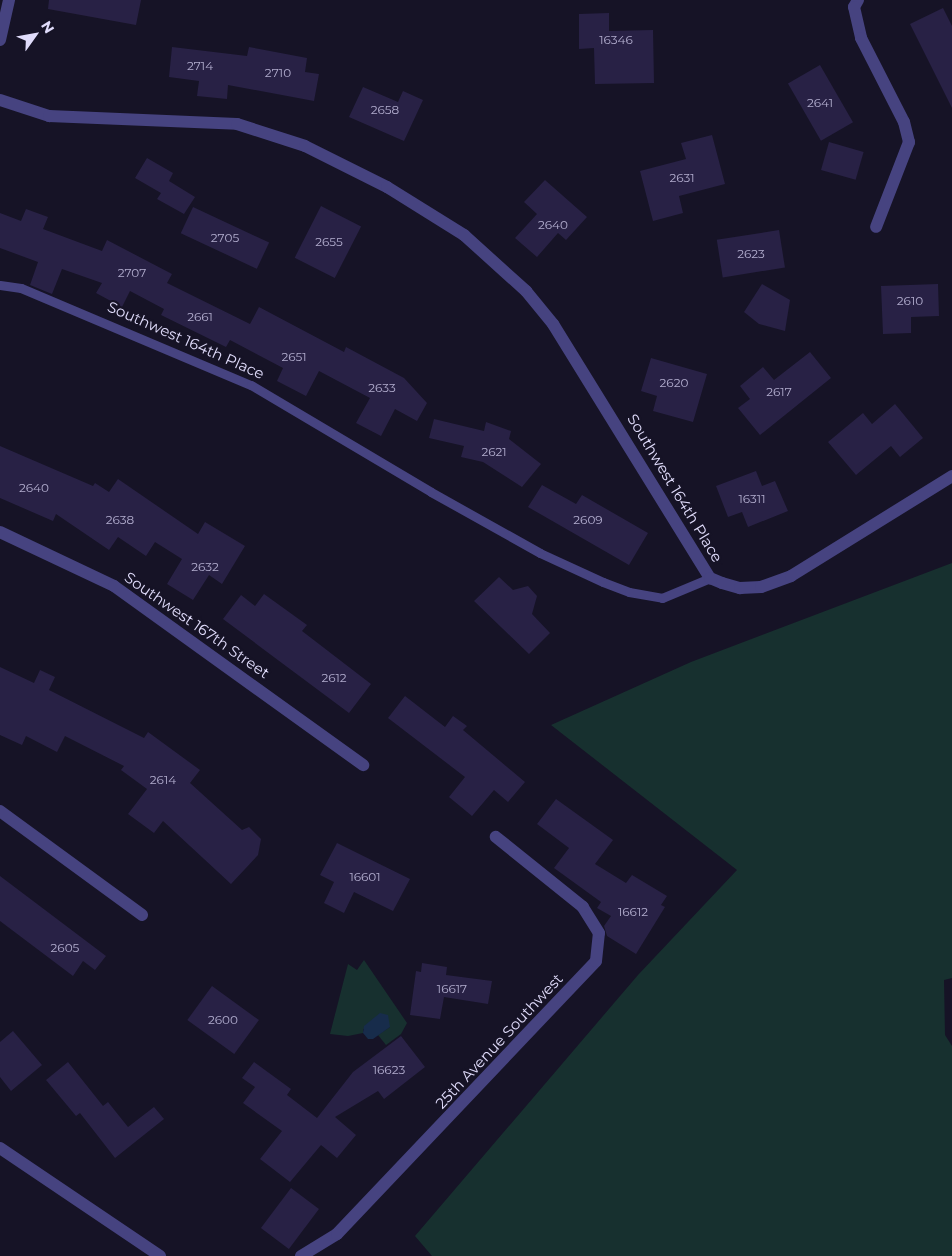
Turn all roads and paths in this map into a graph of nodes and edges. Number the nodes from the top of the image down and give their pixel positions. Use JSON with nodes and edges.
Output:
{"nodes":[{"id":1,"x":9,"y":0,"type":"edge"},
{"id":2,"x":858,"y":0,"type":"edge"},
{"id":3,"x":0,"y":40,"type":"edge"},
{"id":4,"x":0,"y":100,"type":"edge"},
{"id":5,"x":876,"y":227,"type":"dead end"},
{"id":6,"x":0,"y":285,"type":"edge"},
{"id":7,"x":952,"y":476,"type":"edge"},
{"id":8,"x":0,"y":532,"type":"edge"},
{"id":9,"x":710,"y":578,"type":"junction"},
{"id":10,"x":363,"y":765,"type":"dead end"},
{"id":11,"x":0,"y":811,"type":"edge"},
{"id":12,"x":496,"y":837,"type":"dead end"},
{"id":13,"x":142,"y":915,"type":"dead end"},
{"id":14,"x":0,"y":1148,"type":"edge"},
{"id":15,"x":160,"y":1256,"type":"edge"},
{"id":16,"x":301,"y":1256,"type":"edge"}],
"edges":[{"from":1,"to":3,"type":"street"},
{"from":2,"to":5,"type":"street"},
{"from":4,"to":9,"type":"street","name":"Southwest 164th Place"},
{"from":6,"to":9,"type":"lane","name":"Southwest 164th Place"},
{"from":7,"to":9,"type":"street"},
{"from":8,"to":10,"type":"street","name":"Southwest 167th Street"},
{"from":11,"to":13,"type":"street"},
{"from":12,"to":16,"type":"street","name":"25th Avenue Southwest"},
{"from":14,"to":15,"type":"street"}]}
